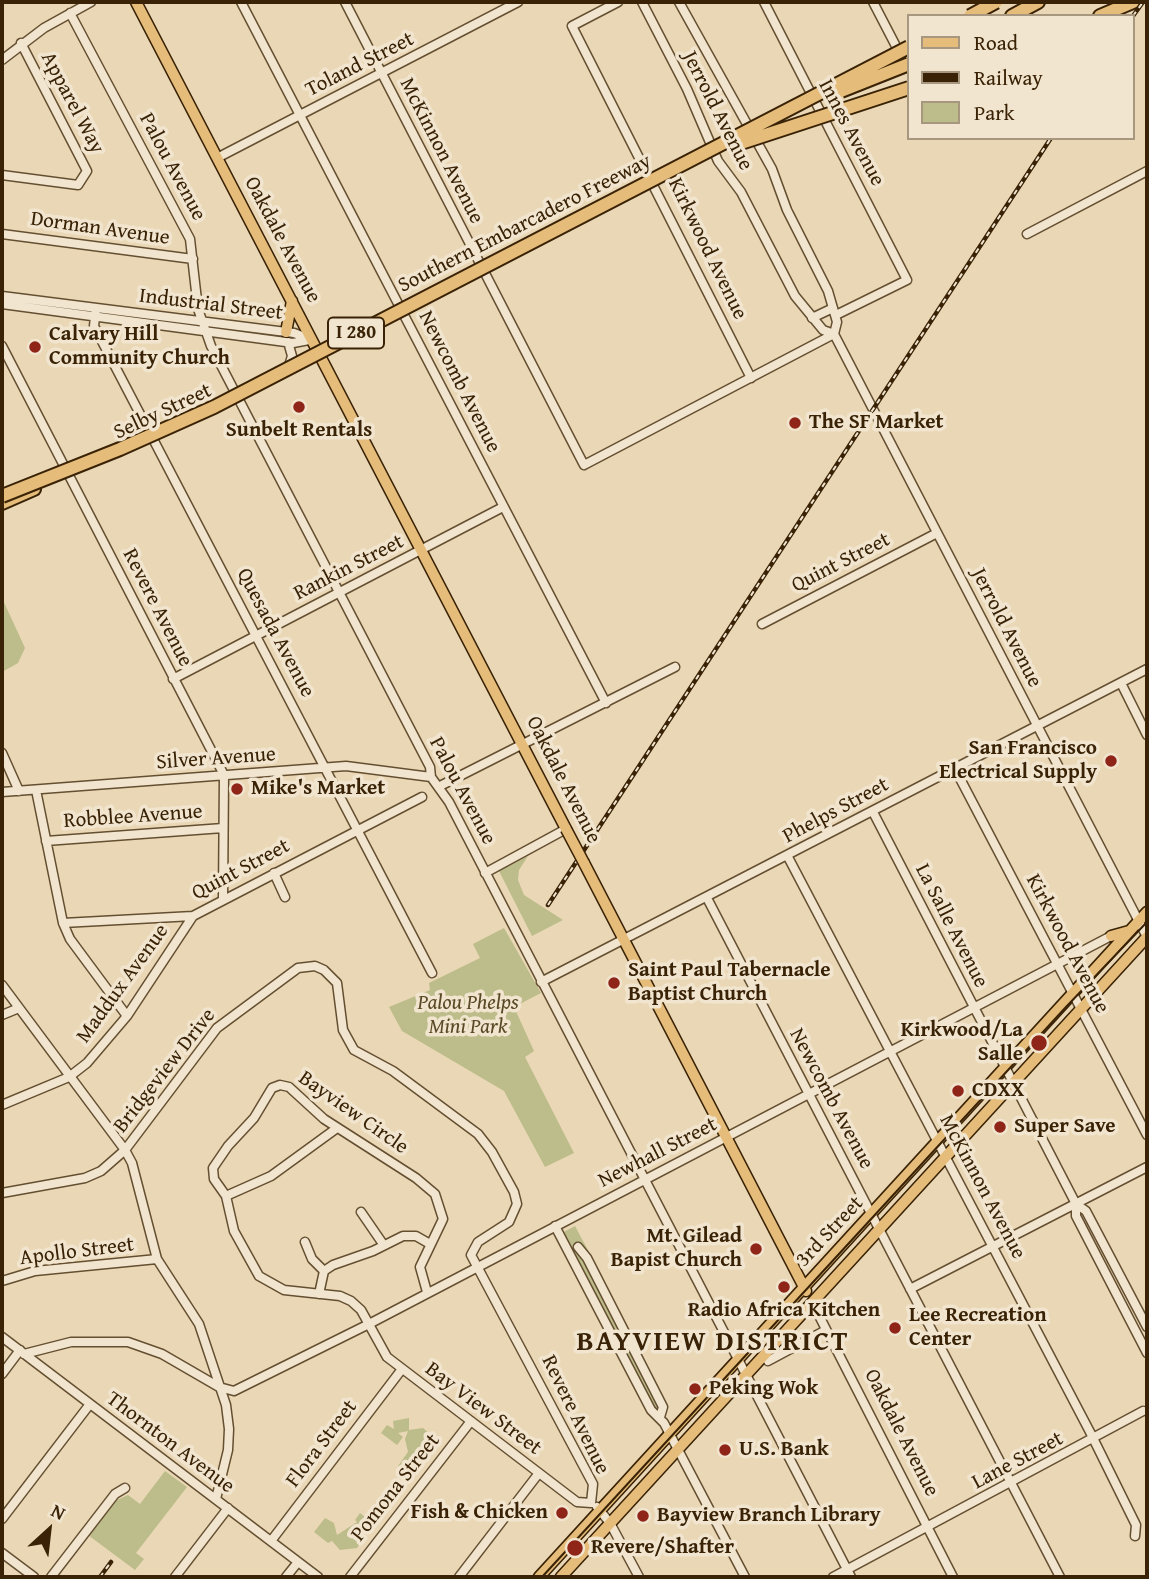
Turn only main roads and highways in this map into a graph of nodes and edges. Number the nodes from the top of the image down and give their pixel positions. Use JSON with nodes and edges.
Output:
{"nodes":[{"id":1,"x":136,"y":2,"type":"edge"},
{"id":2,"x":996,"y":2,"type":"edge"},
{"id":3,"x":1038,"y":2,"type":"edge"},
{"id":4,"x":1133,"y":2,"type":"edge"},
{"id":5,"x":975,"y":11,"type":"edge"},
{"id":6,"x":1016,"y":14,"type":"edge"},
{"id":7,"x":1105,"y":14,"type":"edge"},
{"id":8,"x":904,"y":50,"type":"edge"},
{"id":9,"x":908,"y":64,"type":"edge"},
{"id":10,"x":908,"y":88,"type":"edge"},
{"id":11,"x":689,"y":166,"type":"junction"},
{"id":12,"x":292,"y":300,"type":"junction"},
{"id":13,"x":287,"y":337,"type":"road end"},
{"id":14,"x":62,"y":475,"type":"junction"},
{"id":15,"x":2,"y":497,"type":"edge"},
{"id":16,"x":2,"y":503,"type":"edge"},
{"id":17,"x":1147,"y":912,"type":"edge"},
{"id":18,"x":1130,"y":931,"type":"junction"},
{"id":19,"x":1111,"y":936,"type":"road end"},
{"id":20,"x":1147,"y":937,"type":"edge"},
{"id":21,"x":805,"y":1288,"type":"junction"},
{"id":22,"x":812,"y":1302,"type":"junction"},
{"id":23,"x":539,"y":1577,"type":"edge"},
{"id":24,"x":561,"y":1577,"type":"edge"}],
"edges":[{"from":1,"to":12,"type":"main road","name":"Oakdale Avenue"},
{"from":2,"to":5,"type":"highway","bridge":true},
{"from":3,"to":6,"type":"highway"},
{"from":4,"to":7,"type":"highway"},
{"from":8,"to":15,"type":"highway","name":"Southern Embarcadero Freeway","number":"I 280","bridge":true},
{"from":9,"to":11,"type":"highway","name":"Southern Embarcadero Freeway","number":"I 280","bridge":true},
{"from":10,"to":11,"type":"highway","bridge":true},
{"from":11,"to":14,"type":"highway","name":"Southern Embarcadero Freeway","number":"I 280","bridge":true},
{"from":12,"to":13,"type":"main road"},
{"from":12,"to":21,"type":"main road","name":"Oakdale Avenue","bridge":true},
{"from":14,"to":15,"type":"highway","name":"Southern Embarcadero Freeway","number":"I 280","bridge":true},
{"from":14,"to":16,"type":"highway","bridge":true},
{"from":17,"to":18,"type":"main road","name":"3rd Street"},
{"from":18,"to":19,"type":"main road"},
{"from":18,"to":21,"type":"main road","name":"3rd Street"},
{"from":20,"to":22,"type":"main road","name":"3rd Street"},
{"from":21,"to":22,"type":"main road","name":"Oakdale Avenue"},
{"from":21,"to":23,"type":"main road","name":"3rd Street"},
{"from":22,"to":24,"type":"main road","name":"3rd Street"}]}
